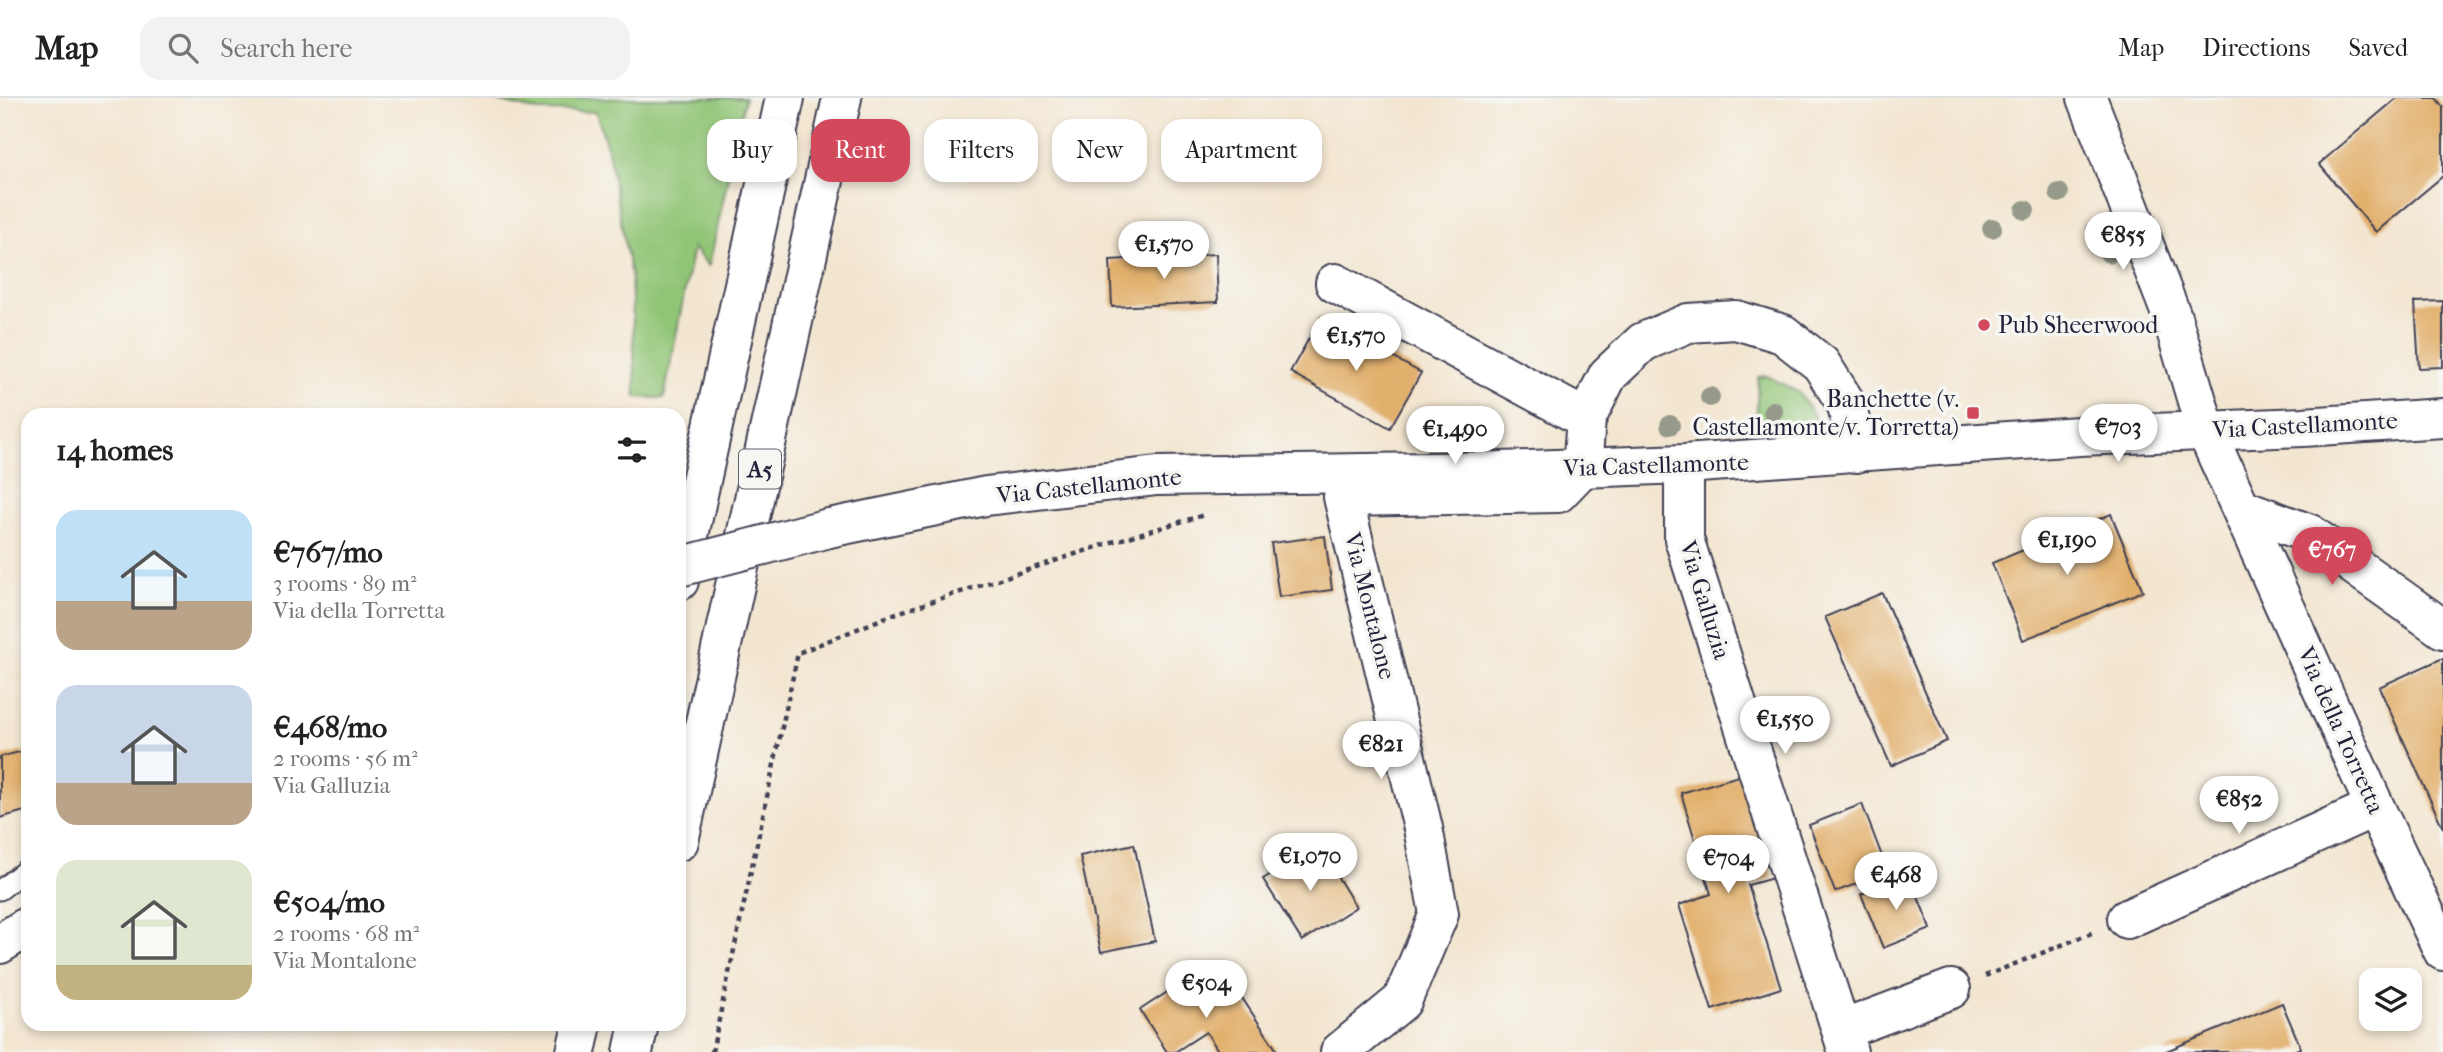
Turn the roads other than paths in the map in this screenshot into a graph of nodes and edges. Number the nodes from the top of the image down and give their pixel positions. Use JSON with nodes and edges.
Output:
{"nodes":[{"id":1,"x":785,"y":98,"type":"edge"},
{"id":2,"x":842,"y":98,"type":"edge"},
{"id":3,"x":2087,"y":98,"type":"edge"},
{"id":4,"x":1335,"y":283,"type":"dead end"},
{"id":5,"x":2443,"y":418,"type":"edge"},
{"id":6,"x":1586,"y":419,"type":"junction"},
{"id":7,"x":2206,"y":431,"type":"junction"},
{"id":8,"x":1856,"y":453,"type":"junction"},
{"id":9,"x":1684,"y":464,"type":"junction"},
{"id":10,"x":1582,"y":468,"type":"junction"},
{"id":11,"x":2241,"y":508,"type":"junction"},
{"id":12,"x":686,"y":549,"type":"edge"},
{"id":13,"x":686,"y":565,"type":"edge"},
{"id":14,"x":2443,"y":629,"type":"edge"},
{"id":15,"x":2375,"y":807,"type":"junction"},
{"id":16,"x":686,"y":809,"type":"edge"},
{"id":17,"x":21,"y":874,"type":"edge"},
{"id":18,"x":0,"y":890,"type":"edge"},
{"id":19,"x":2127,"y":919,"type":"road end"},
{"id":20,"x":21,"y":930,"type":"edge"},
{"id":21,"x":0,"y":944,"type":"edge"},
{"id":22,"x":2443,"y":951,"type":"edge"},
{"id":23,"x":1951,"y":989,"type":"road end"},
{"id":24,"x":580,"y":1031,"type":"edge"},
{"id":25,"x":638,"y":1031,"type":"edge"},
{"id":26,"x":1845,"y":1041,"type":"edge"},
{"id":27,"x":576,"y":1052,"type":"edge"},
{"id":28,"x":633,"y":1052,"type":"edge"},
{"id":29,"x":1340,"y":1052,"type":"edge"}],
"edges":[{"from":1,"to":12,"type":"main road","number":"A5"},
{"from":2,"to":16,"type":"main road","number":"A5"},
{"from":3,"to":7,"type":"main road","name":"Via della Torretta"},
{"from":4,"to":6,"type":"main road"},
{"from":5,"to":7,"type":"main road","name":"Via Castellamonte"},
{"from":6,"to":8,"type":"main road"},
{"from":6,"to":10,"type":"main road"},
{"from":7,"to":8,"type":"main road","name":"Via Castellamonte"},
{"from":7,"to":11,"type":"main road","name":"Via della Torretta"},
{"from":8,"to":9,"type":"main road","name":"Via Castellamonte"},
{"from":9,"to":10,"type":"main road","name":"Via Castellamonte"},
{"from":9,"to":26,"type":"main road","name":"Via Galluzia"},
{"from":10,"to":13,"type":"main road","name":"Via Castellamonte","bridge":true},
{"from":10,"to":29,"type":"main road","name":"Via Montalone"},
{"from":11,"to":14,"type":"main road"},
{"from":11,"to":15,"type":"main road","name":"Via della Torretta"},
{"from":15,"to":19,"type":"main road"},
{"from":15,"to":22,"type":"main road","name":"Via della Torretta"},
{"from":17,"to":18,"type":"lane"},
{"from":20,"to":21,"type":"main road"},
{"from":23,"to":26,"type":"main road"},
{"from":24,"to":27,"type":"main road"},
{"from":25,"to":28,"type":"main road"}]}
